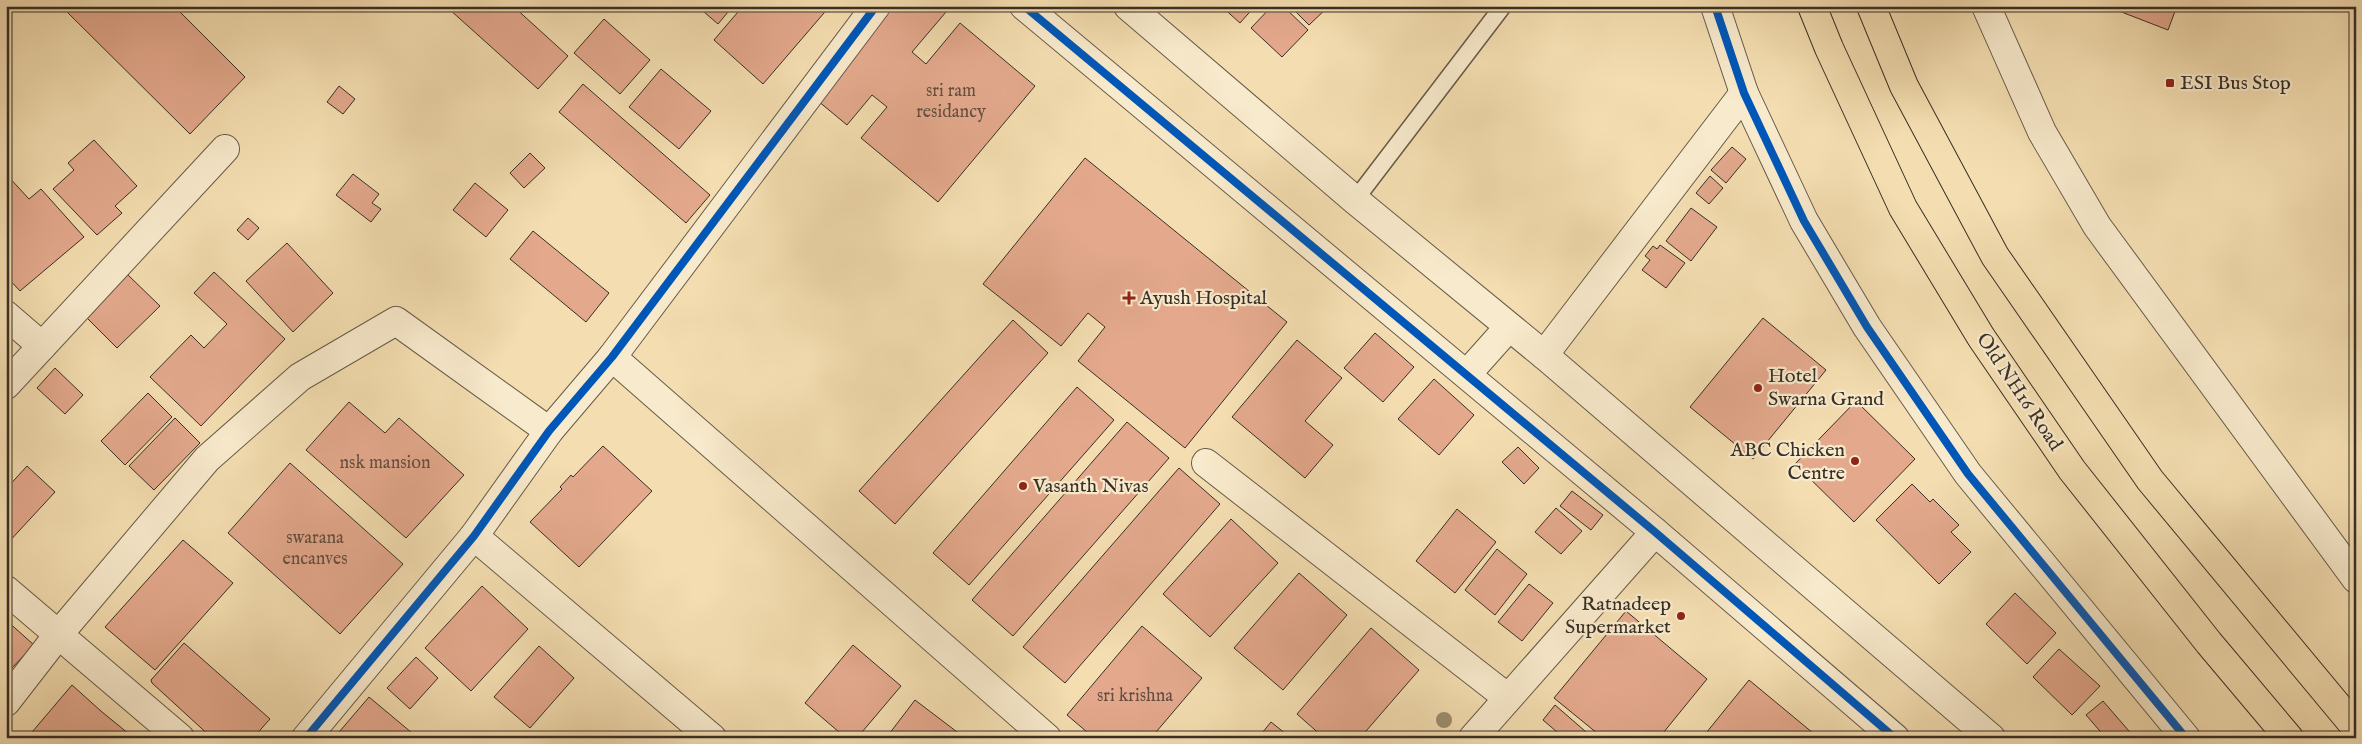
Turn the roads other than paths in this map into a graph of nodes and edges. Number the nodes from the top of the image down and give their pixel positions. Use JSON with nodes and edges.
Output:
{"nodes":[{"id":1,"x":876,"y":6,"type":"edge"},
{"id":2,"x":1024,"y":6,"type":"edge"},
{"id":3,"x":1128,"y":6,"type":"edge"},
{"id":4,"x":1503,"y":6,"type":"edge"},
{"id":5,"x":1716,"y":6,"type":"edge"},
{"id":6,"x":1812,"y":6,"type":"edge"},
{"id":7,"x":1871,"y":6,"type":"edge"},
{"id":8,"x":1986,"y":6,"type":"edge"},
{"id":9,"x":1744,"y":93,"type":"junction"},
{"id":10,"x":225,"y":149,"type":"dead end"},
{"id":11,"x":1355,"y":200,"type":"junction"},
{"id":12,"x":6,"y":315,"type":"edge"},
{"id":13,"x":1509,"y":327,"type":"junction"},
{"id":14,"x":42,"y":346,"type":"junction"},
{"id":15,"x":1544,"y":356,"type":"junction"},
{"id":16,"x":612,"y":358,"type":"junction"},
{"id":17,"x":1467,"y":374,"type":"junction"},
{"id":18,"x":6,"y":385,"type":"edge"},
{"id":19,"x":549,"y":431,"type":"junction"},
{"id":20,"x":1206,"y":463,"type":"dead end"},
{"id":21,"x":1655,"y":532,"type":"junction"},
{"id":22,"x":474,"y":536,"type":"junction"},
{"id":23,"x":2356,"y":578,"type":"edge"},
{"id":24,"x":6,"y":590,"type":"edge"},
{"id":25,"x":58,"y":635,"type":"junction"},
{"id":26,"x":1508,"y":698,"type":"junction"},
{"id":27,"x":6,"y":702,"type":"edge"},
{"id":28,"x":2356,"y":728,"type":"edge"},
{"id":29,"x":180,"y":738,"type":"edge"},
{"id":30,"x":306,"y":738,"type":"edge"},
{"id":31,"x":712,"y":738,"type":"edge"},
{"id":32,"x":1047,"y":738,"type":"edge"},
{"id":33,"x":1473,"y":738,"type":"edge"},
{"id":34,"x":1895,"y":738,"type":"edge"},
{"id":35,"x":1991,"y":738,"type":"edge"},
{"id":36,"x":2186,"y":738,"type":"edge"},
{"id":37,"x":2289,"y":738,"type":"edge"}],
"edges":[{"from":1,"to":16,"type":"street"},
{"from":2,"to":17,"type":"street"},
{"from":3,"to":11,"type":"street"},
{"from":4,"to":11,"type":"lane"},
{"from":5,"to":9,"type":"street"},
{"from":6,"to":37,"type":"main road","name":"Old NH16 Road"},
{"from":7,"to":28,"type":"main road"},
{"from":8,"to":23,"type":"street"},
{"from":9,"to":15,"type":"street"},
{"from":9,"to":36,"type":"street"},
{"from":10,"to":14,"type":"street"},
{"from":11,"to":13,"type":"street"},
{"from":12,"to":14,"type":"street"},
{"from":13,"to":15,"type":"street"},
{"from":13,"to":17,"type":"street"},
{"from":14,"to":18,"type":"street"},
{"from":15,"to":35,"type":"street"},
{"from":16,"to":19,"type":"street"},
{"from":16,"to":32,"type":"street"},
{"from":17,"to":21,"type":"street"},
{"from":19,"to":22,"type":"street"},
{"from":19,"to":25,"type":"street"},
{"from":20,"to":26,"type":"street"},
{"from":21,"to":26,"type":"street"},
{"from":21,"to":34,"type":"street"},
{"from":22,"to":30,"type":"street"},
{"from":22,"to":31,"type":"street"},
{"from":24,"to":25,"type":"street"},
{"from":25,"to":27,"type":"street"},
{"from":25,"to":29,"type":"street"},
{"from":26,"to":33,"type":"street"}]}
